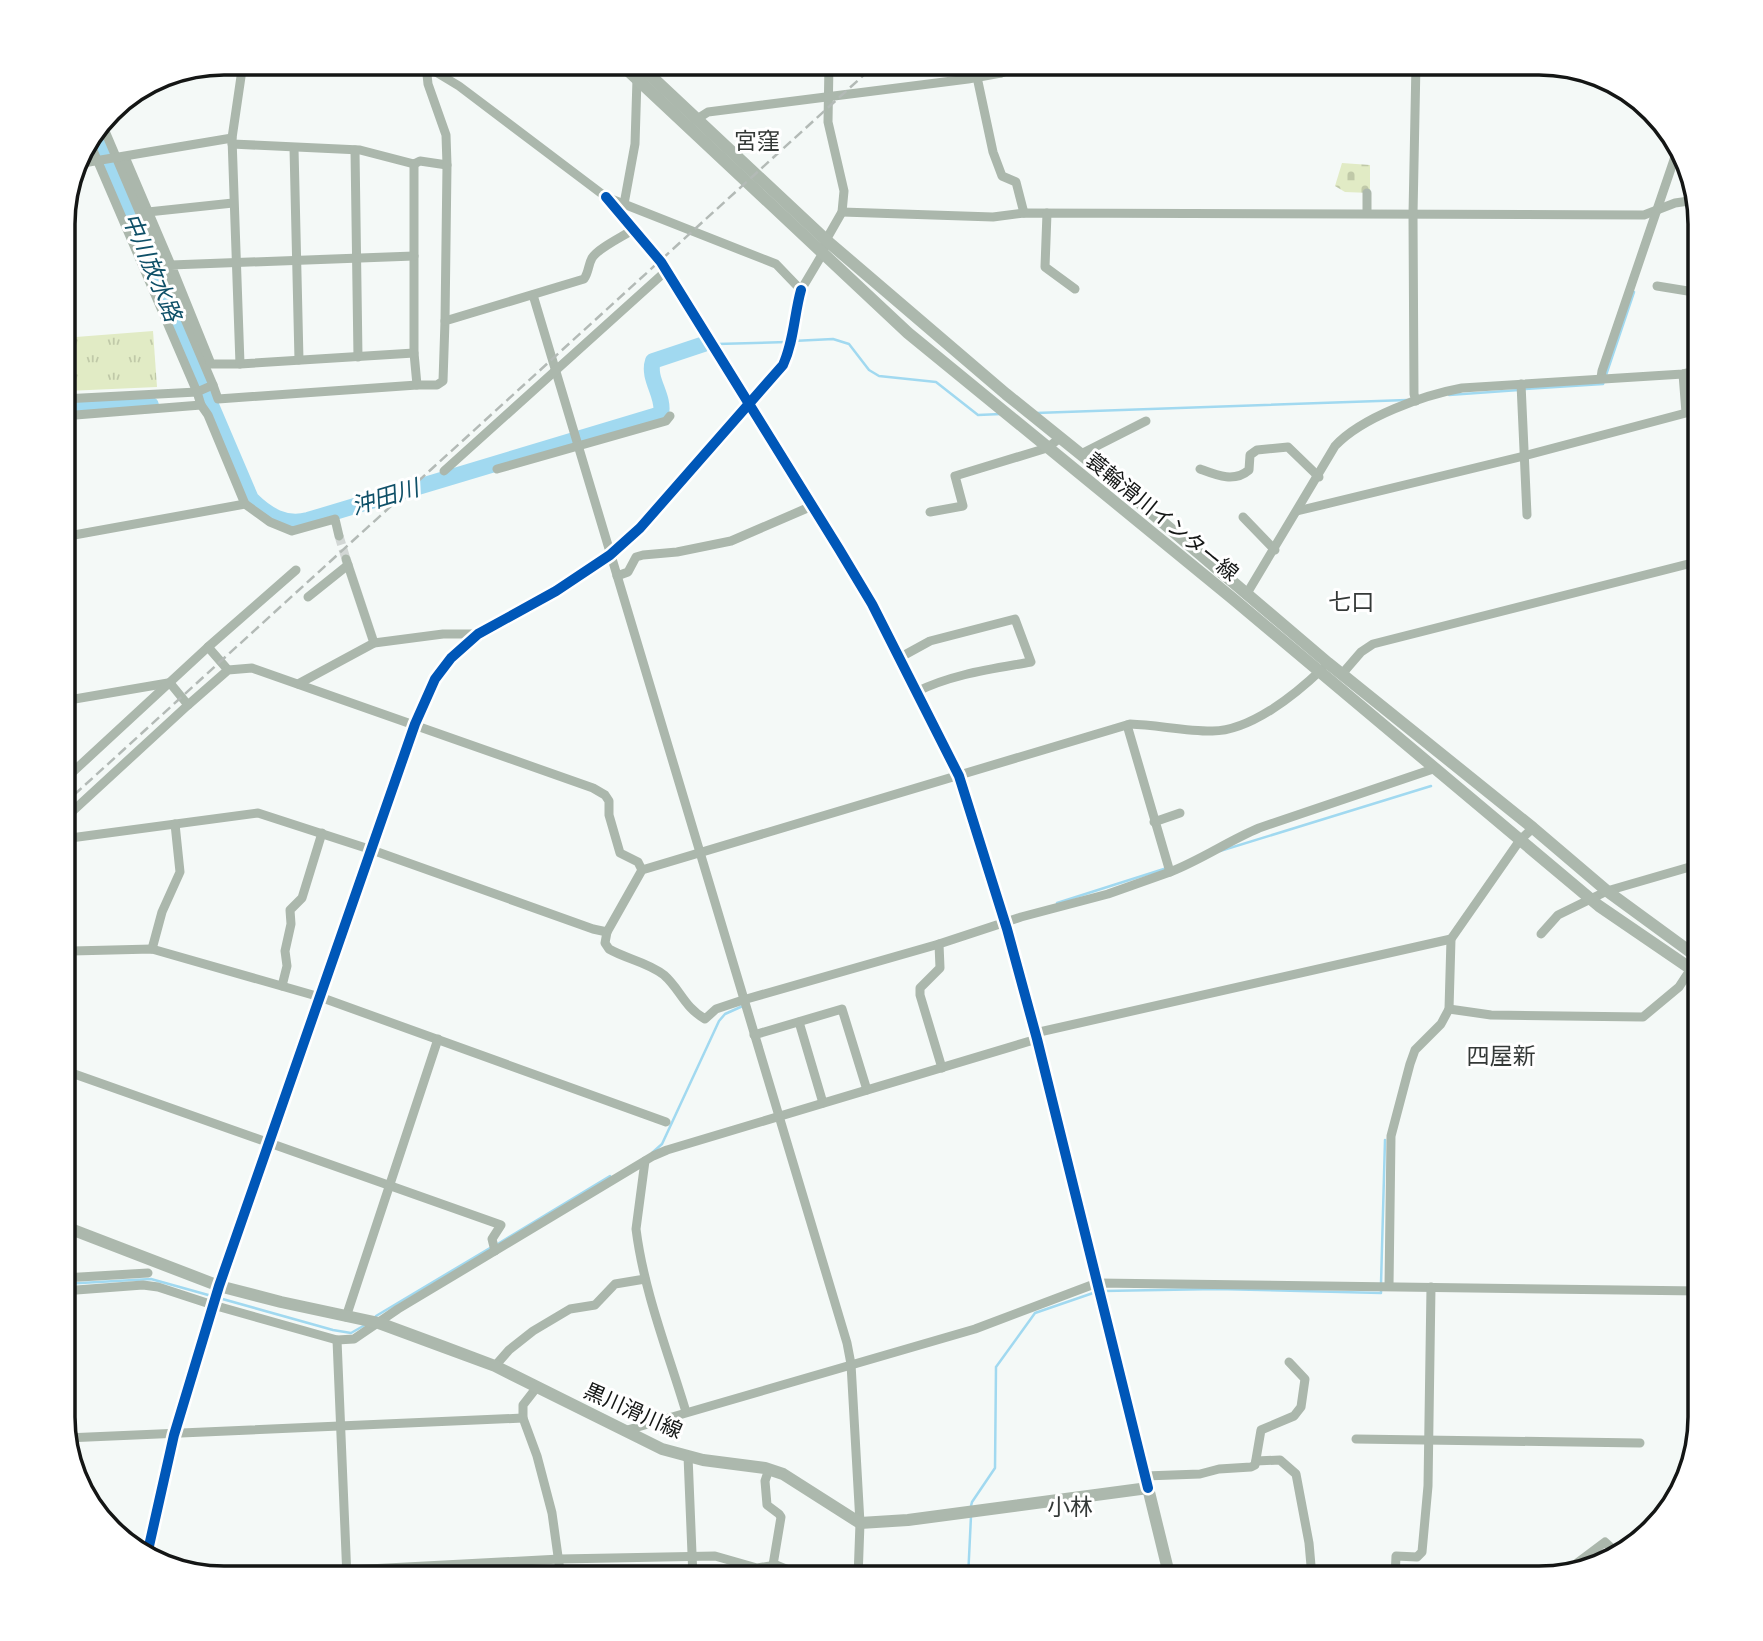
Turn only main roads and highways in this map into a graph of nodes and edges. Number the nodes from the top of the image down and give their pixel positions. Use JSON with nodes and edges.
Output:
{"nodes":[{"id":1,"x":633,"y":76,"type":"edge"},
{"id":2,"x":651,"y":76,"type":"edge"},
{"id":3,"x":825,"y":247,"type":"junction"},
{"id":4,"x":1324,"y":668,"type":"junction"},
{"id":5,"x":1688,"y":957,"type":"edge"},
{"id":6,"x":1688,"y":959,"type":"edge"},
{"id":7,"x":76,"y":1231,"type":"edge"},
{"id":8,"x":1167,"y":1566,"type":"edge"}],
"edges":[{"from":1,"to":3,"type":"main road","name":"蓑輪滑川インター線"},
{"from":2,"to":3,"type":"main road","name":"蓑輪滑川インター線"},
{"from":3,"to":4,"type":"main road","name":"蓑輪滑川インター線"},
{"from":3,"to":4,"type":"main road","name":"蓑輪滑川インター線"},
{"from":4,"to":5,"type":"main road","name":"蓑輪滑川インター線"},
{"from":4,"to":6,"type":"main road","name":"蓑輪滑川インター線"},
{"from":7,"to":8,"type":"main road","name":"黒川滑川線"}]}
